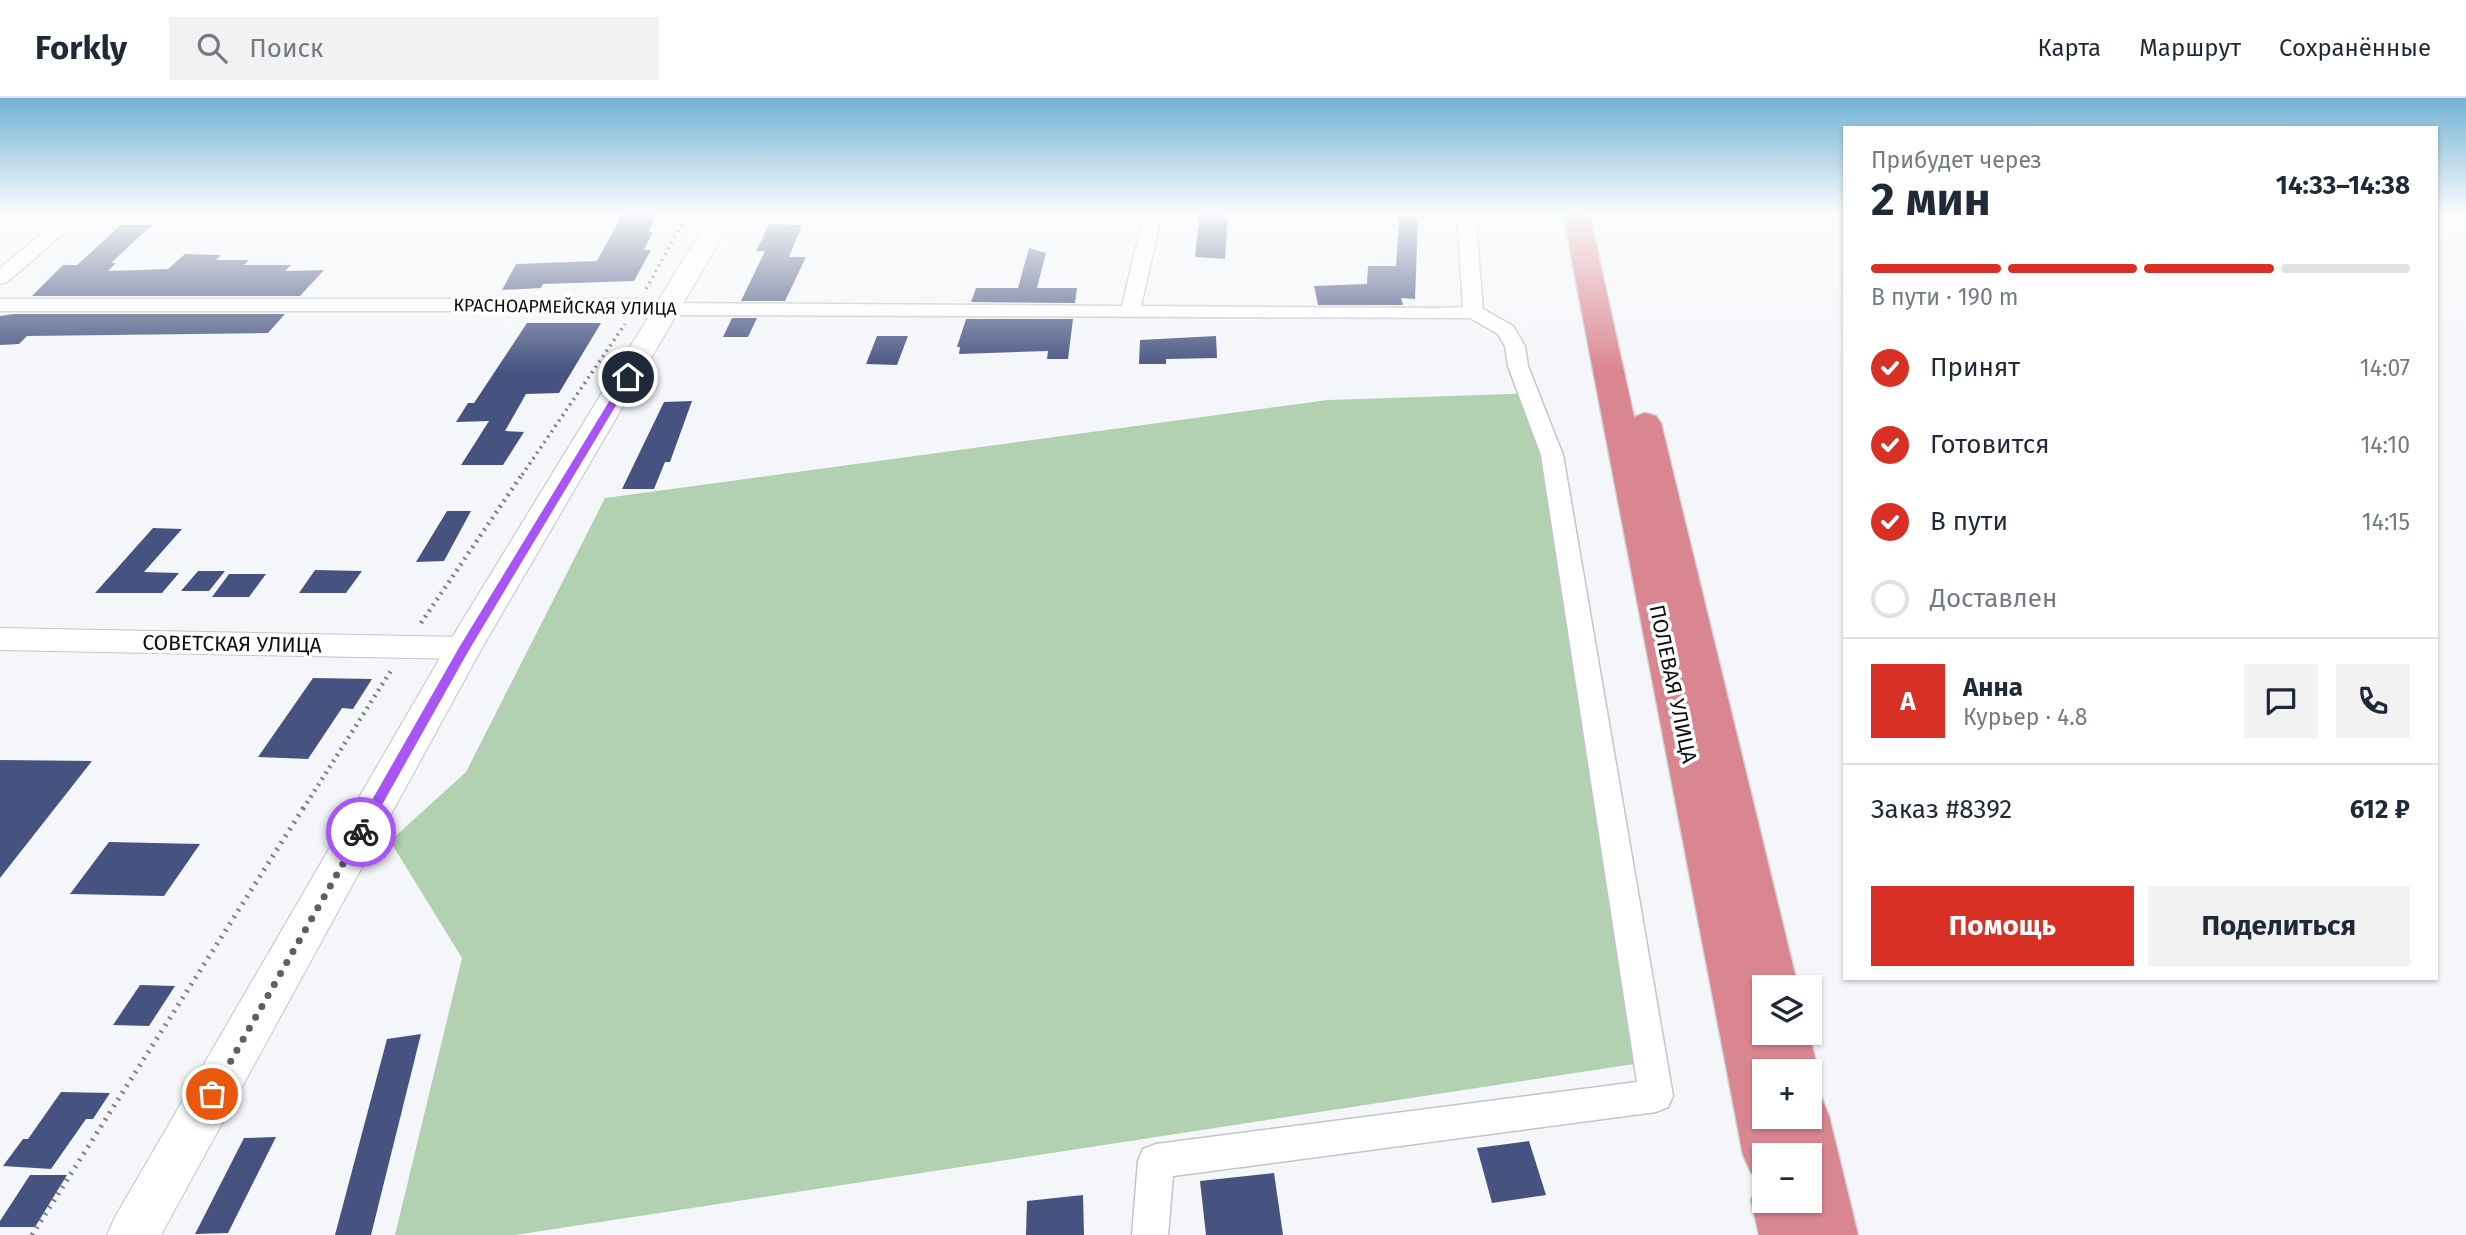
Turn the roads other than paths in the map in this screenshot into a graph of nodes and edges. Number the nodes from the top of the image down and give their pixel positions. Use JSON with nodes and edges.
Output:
{"nodes":[{"id":1,"x":14,"y":266,"type":"edge"},
{"id":2,"x":684,"y":266,"type":"edge"},
{"id":3,"x":1141,"y":266,"type":"edge"},
{"id":4,"x":1470,"y":266,"type":"edge"},
{"id":5,"x":1587,"y":266,"type":"edge"},
{"id":6,"x":1609,"y":266,"type":"edge"},
{"id":7,"x":0,"y":278,"type":"edge"},
{"id":8,"x":0,"y":305,"type":"edge"},
{"id":9,"x":653,"y":307,"type":"junction"},
{"id":10,"x":1130,"y":312,"type":"junction"},
{"id":11,"x":1474,"y":312,"type":"junction"},
{"id":12,"x":0,"y":639,"type":"edge"},
{"id":13,"x":464,"y":648,"type":"junction"},
{"id":14,"x":1771,"y":975,"type":"edge"},
{"id":15,"x":1807,"y":1129,"type":"edge"},
{"id":16,"x":1767,"y":1143,"type":"edge"},
{"id":17,"x":1782,"y":1213,"type":"edge"},
{"id":18,"x":133,"y":1235,"type":"edge"},
{"id":19,"x":1150,"y":1235,"type":"edge"},
{"id":20,"x":1786,"y":1235,"type":"edge"},
{"id":21,"x":1831,"y":1235,"type":"edge"}],
"edges":[{"from":1,"to":7,"type":"street"},
{"from":2,"to":9,"type":"main road"},
{"from":3,"to":10,"type":"street"},
{"from":4,"to":11,"type":"street"},
{"from":5,"to":16,"type":"highway","name":"ПОЛЕВАЯ УЛИЦА"},
{"from":6,"to":14,"type":"highway","name":"ПОЛЕВАЯ УЛИЦА"},
{"from":8,"to":9,"type":"street","name":"КРАСНОАРМЕЙСКАЯ УЛИЦА"},
{"from":9,"to":10,"type":"street","name":"КРАСНОАРМЕЙСКАЯ УЛИЦА"},
{"from":9,"to":13,"type":"main road"},
{"from":10,"to":11,"type":"street","name":"КРАСНОАРМЕЙСКАЯ УЛИЦА"},
{"from":11,"to":19,"type":"street"},
{"from":12,"to":13,"type":"street","name":"СОВЕТСКАЯ УЛИЦА"},
{"from":13,"to":18,"type":"main road"},
{"from":15,"to":21,"type":"highway"},
{"from":17,"to":20,"type":"highway"}]}
